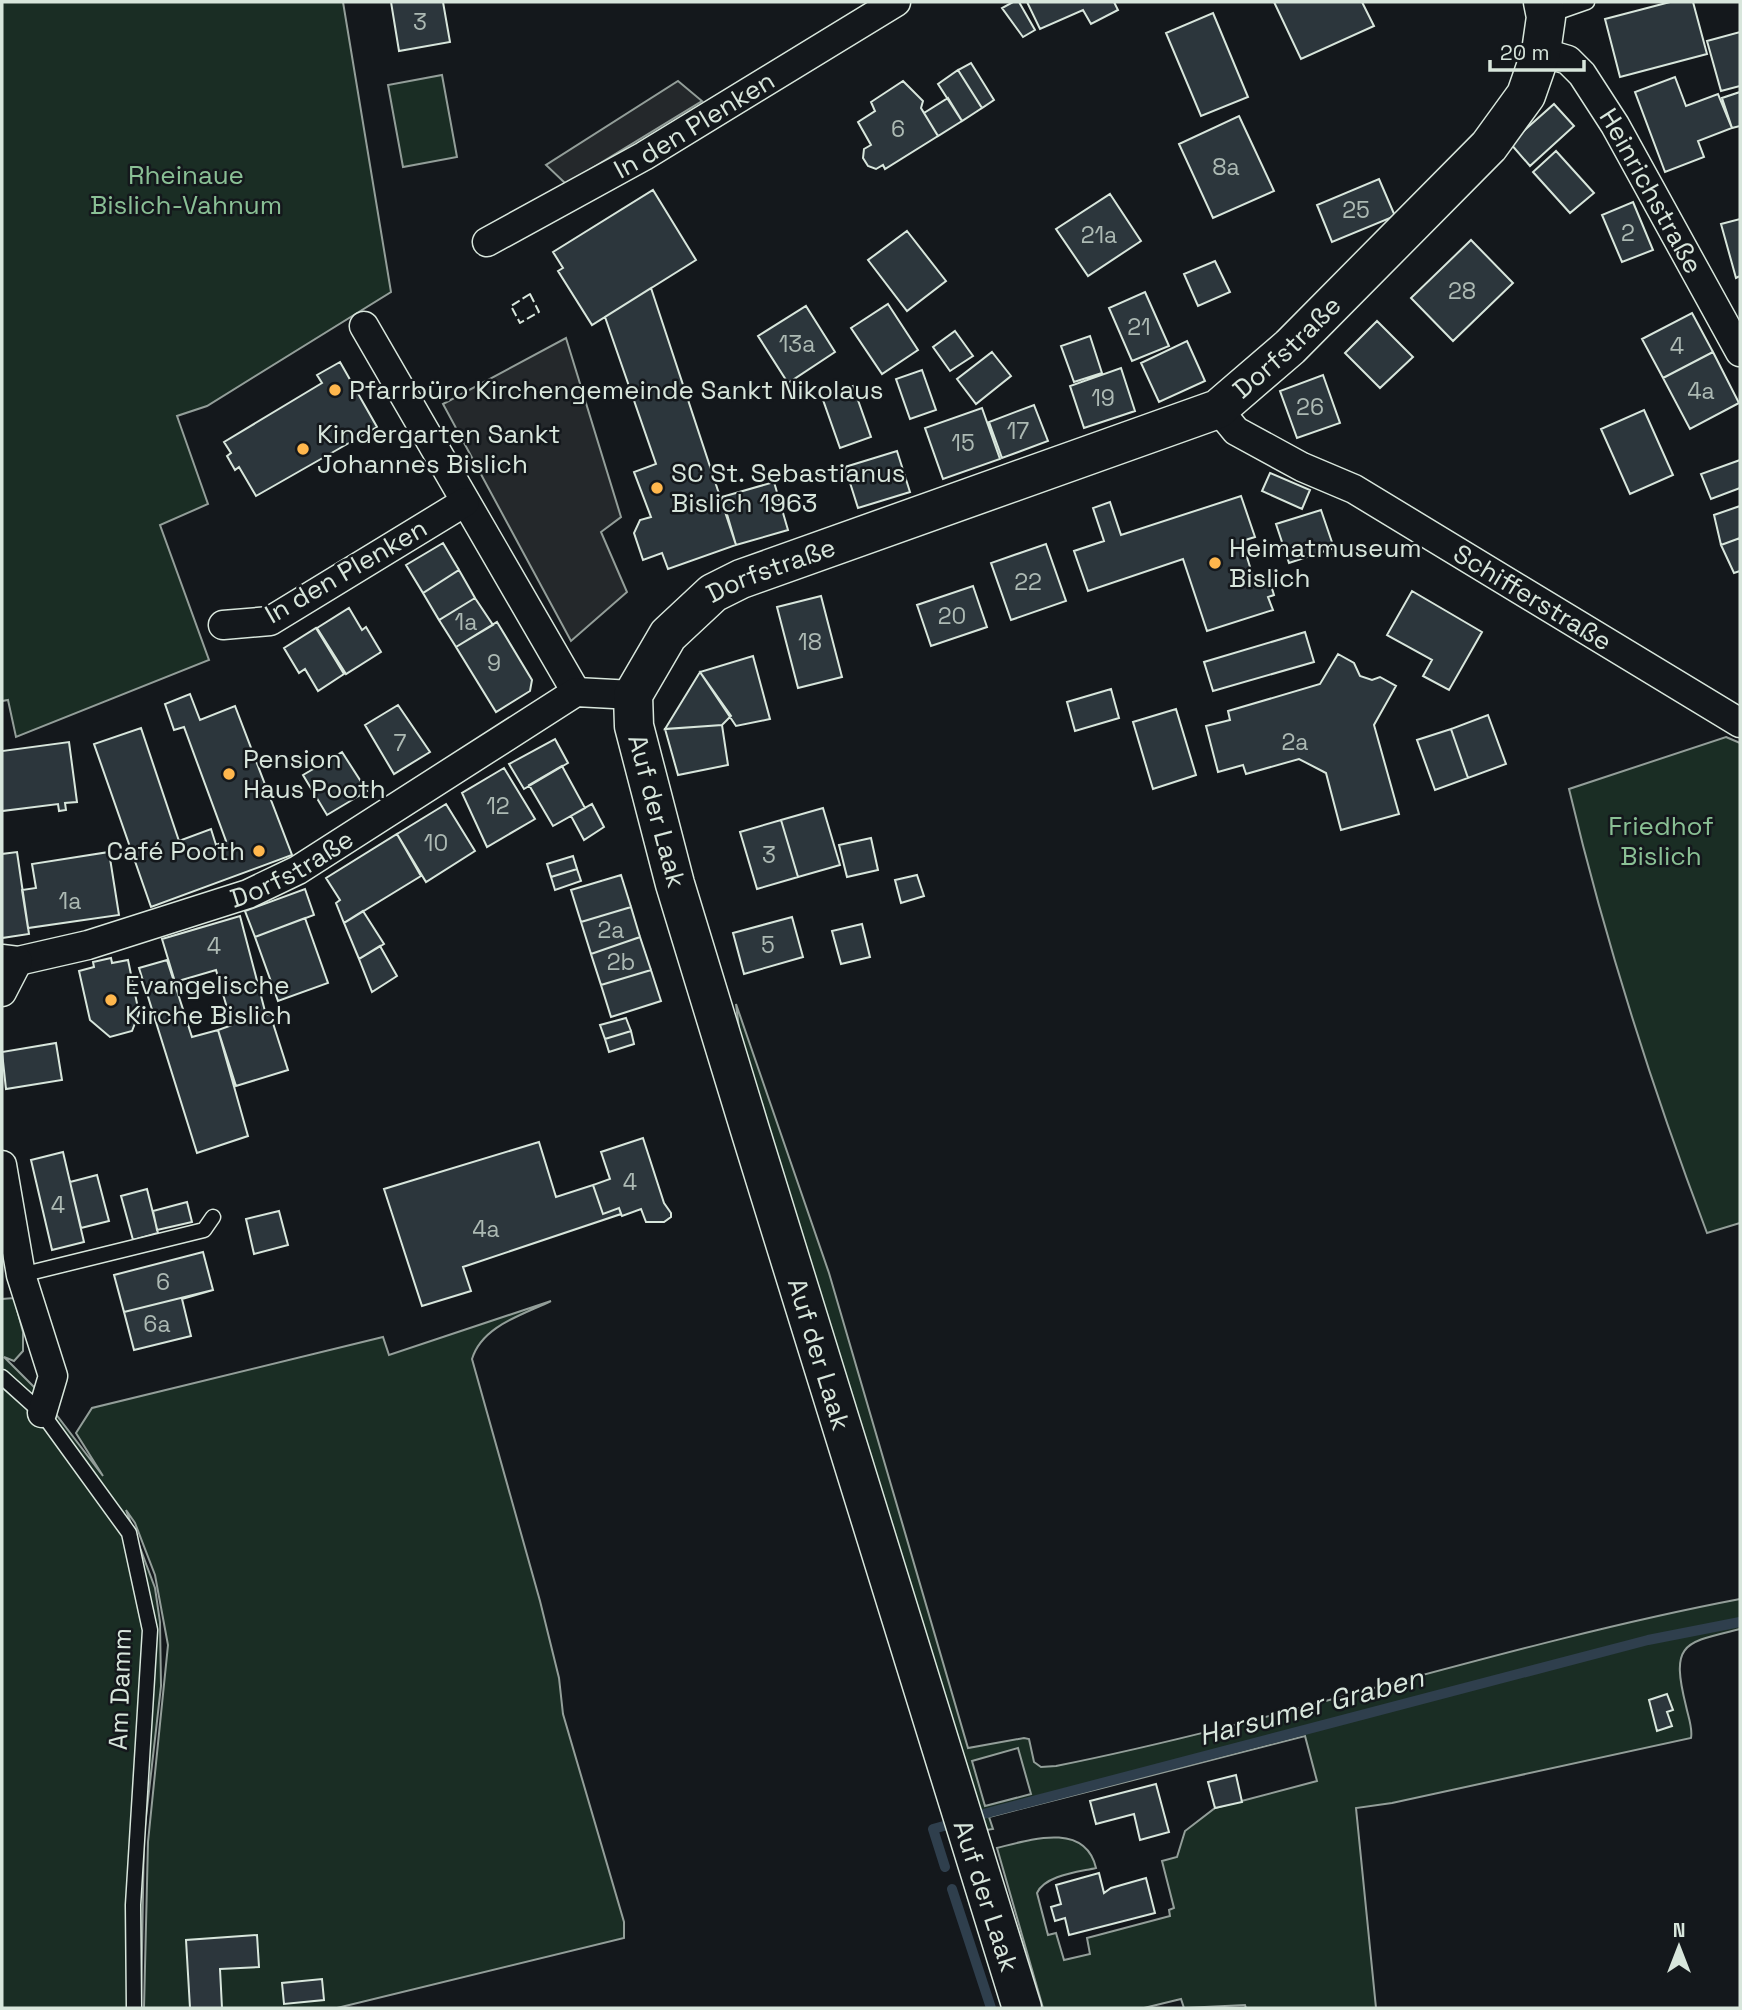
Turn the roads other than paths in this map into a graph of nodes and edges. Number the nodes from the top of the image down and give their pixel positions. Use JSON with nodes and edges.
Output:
{"nodes":[{"id":1,"x":896,"y":2,"type":"edge"},
{"id":2,"x":1587,"y":2,"type":"edge"},
{"id":3,"x":1543,"y":23,"type":"edge"},
{"id":4,"x":487,"y":242,"type":"dead end"},
{"id":5,"x":364,"y":326,"type":"dead end"},
{"id":6,"x":1740,"y":352,"type":"edge"},
{"id":7,"x":1218,"y":409,"type":"junction"},
{"id":8,"x":465,"y":502,"type":"junction"},
{"id":9,"x":223,"y":625,"type":"dead end"},
{"id":10,"x":576,"y":692,"type":"junction"},
{"id":11,"x":633,"y":695,"type":"junction"},
{"id":12,"x":1740,"y":723,"type":"edge"},
{"id":13,"x":10,"y":960,"type":"edge"},
{"id":14,"x":2,"y":992,"type":"edge"},
{"id":15,"x":2,"y":1165,"type":"edge"},
{"id":16,"x":213,"y":1217,"type":"dead end"},
{"id":17,"x":21,"y":1275,"type":"junction"},
{"id":18,"x":2,"y":1377,"type":"edge"},
{"id":19,"x":42,"y":1413,"type":"junction"},
{"id":20,"x":134,"y":2008,"type":"edge"},
{"id":21,"x":1022,"y":2008,"type":"edge"}],
"edges":[{"from":1,"to":4,"type":"street","name":"In den Plenken"},
{"from":2,"to":3,"type":"lane"},
{"from":3,"to":6,"type":"street","name":"Heinrichstraße"},
{"from":3,"to":7,"type":"main road","name":"Dorfstraße"},
{"from":5,"to":8,"type":"street"},
{"from":7,"to":11,"type":"main road","name":"Dorfstraße"},
{"from":7,"to":12,"type":"street","name":"Schifferstraße"},
{"from":8,"to":9,"type":"street","name":"In den Plenken"},
{"from":8,"to":10,"type":"street"},
{"from":10,"to":11,"type":"street"},
{"from":10,"to":13,"type":"street","name":"Dorfstraße"},
{"from":11,"to":21,"type":"main road","name":"Auf der Laak"},
{"from":13,"to":14,"type":"street"},
{"from":15,"to":17,"type":"street"},
{"from":16,"to":17,"type":"lane"},
{"from":17,"to":19,"type":"street"},
{"from":18,"to":19,"type":"lane","name":"Am Damm"},
{"from":19,"to":20,"type":"lane","name":"Am Damm"}]}
